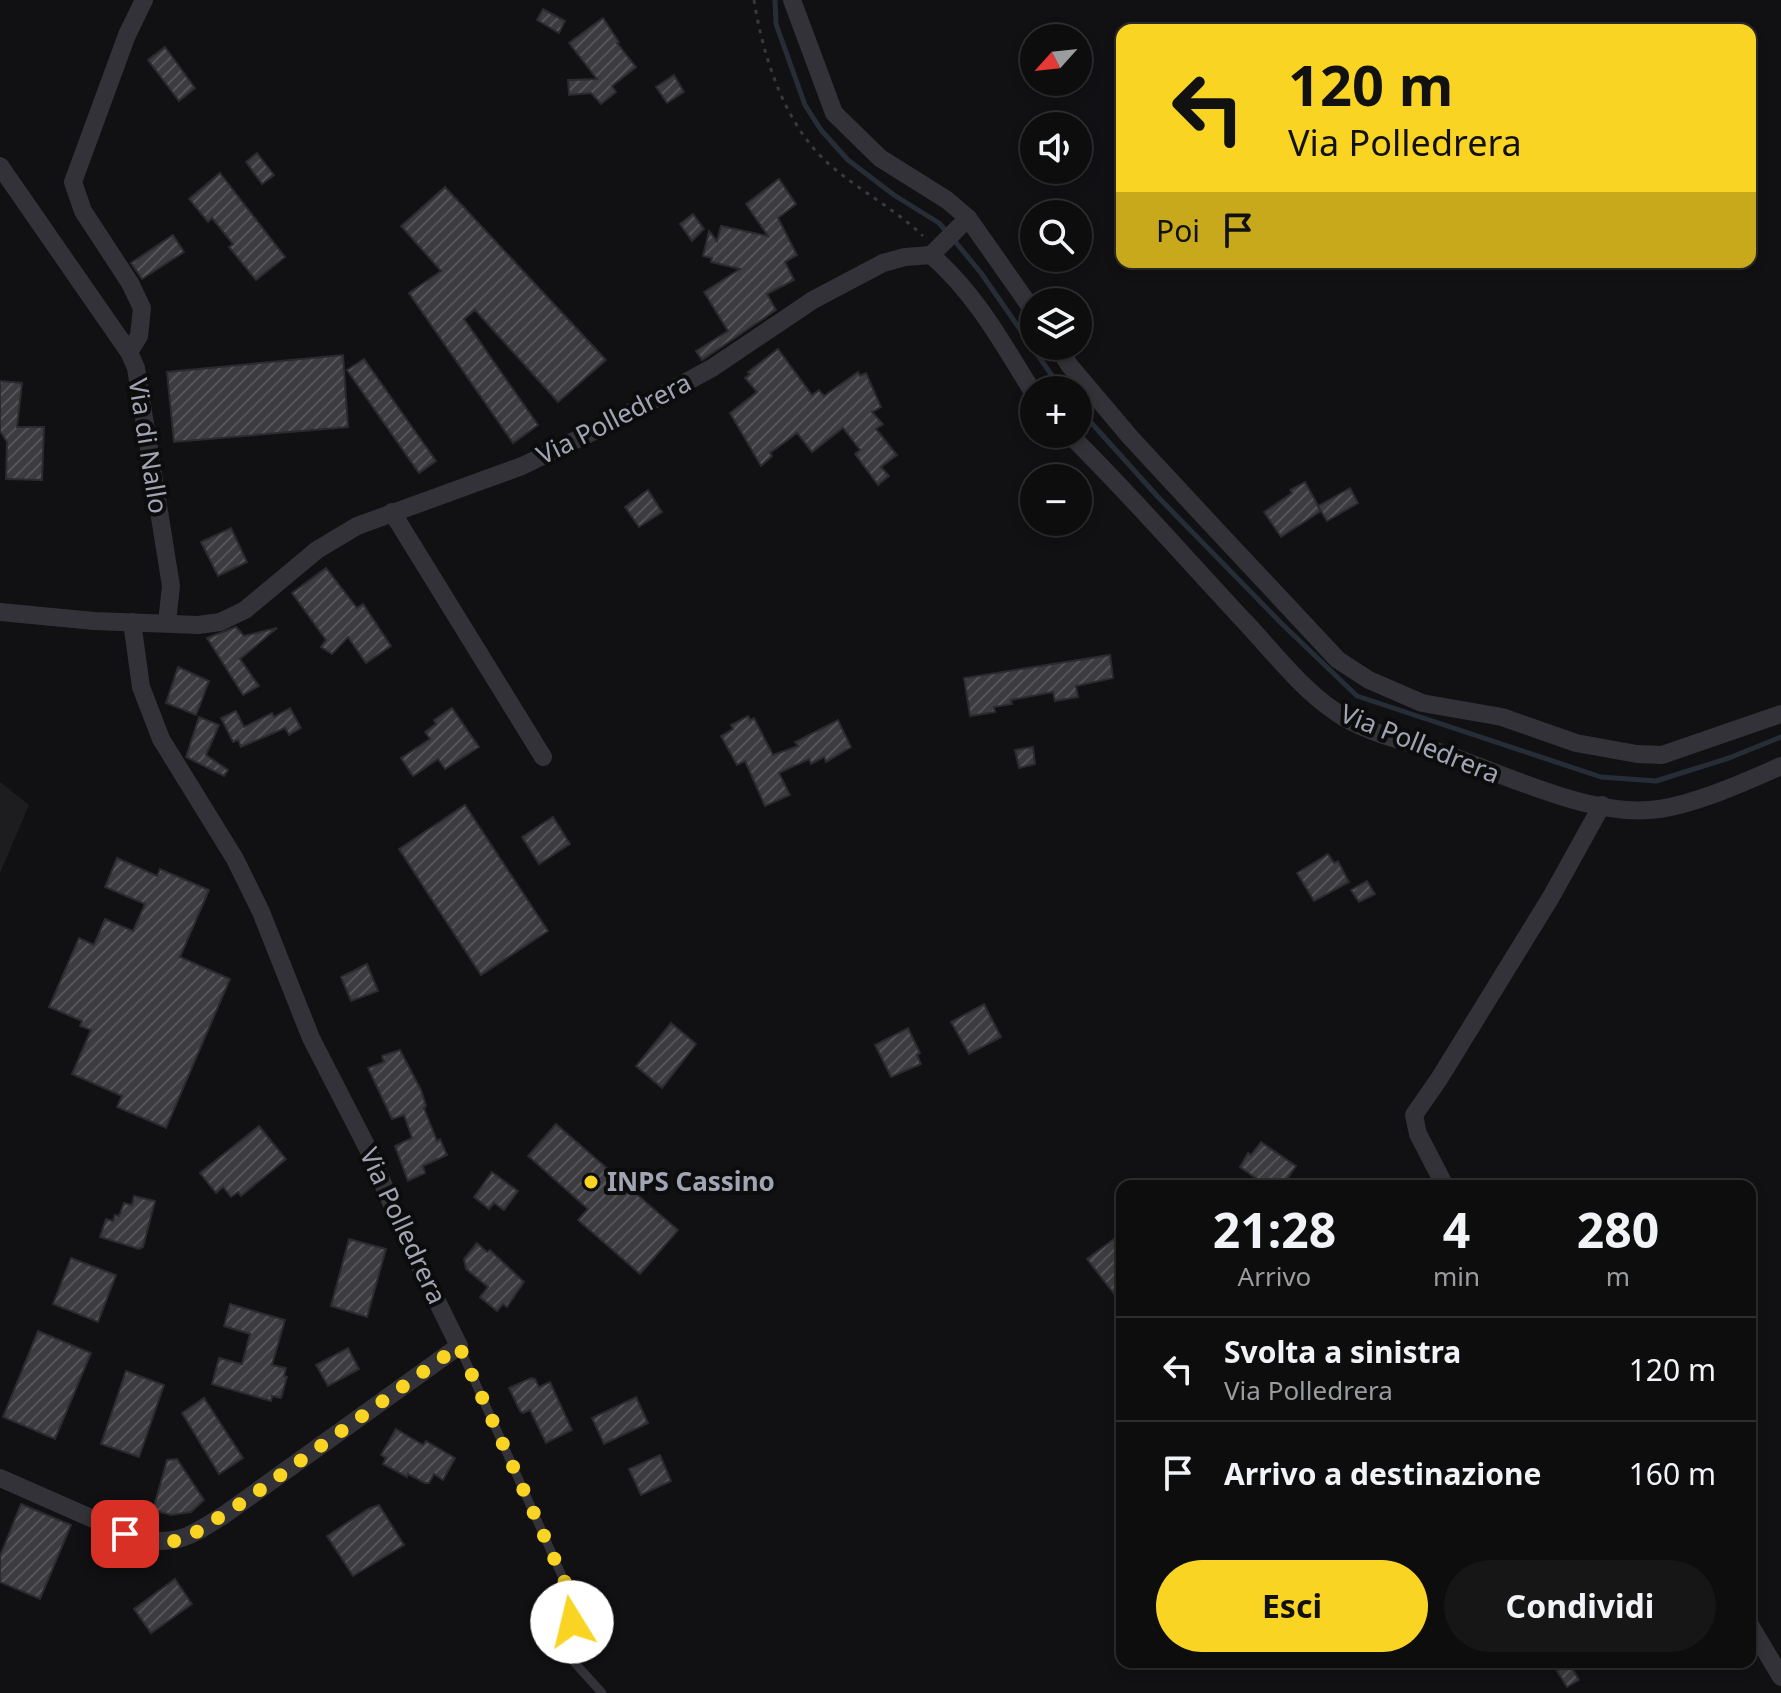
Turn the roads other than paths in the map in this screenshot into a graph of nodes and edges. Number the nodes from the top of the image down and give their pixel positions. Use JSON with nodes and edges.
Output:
{"nodes":[{"id":1,"x":144,"y":0,"type":"edge"},
{"id":2,"x":792,"y":0,"type":"edge"},
{"id":3,"x":0,"y":166,"type":"edge"},
{"id":4,"x":965,"y":221,"type":"junction"},
{"id":5,"x":935,"y":250,"type":"junction"},
{"id":6,"x":1020,"y":294,"type":"edge"},
{"id":7,"x":129,"y":352,"type":"junction"},
{"id":8,"x":1066,"y":360,"type":"edge"},
{"id":9,"x":1023,"y":376,"type":"edge"},
{"id":10,"x":1083,"y":448,"type":"edge"},
{"id":11,"x":392,"y":512,"type":"junction"},
{"id":12,"x":0,"y":612,"type":"edge"},
{"id":13,"x":132,"y":622,"type":"junction"},
{"id":14,"x":167,"y":622,"type":"junction"},
{"id":15,"x":1781,"y":714,"type":"edge"},
{"id":16,"x":543,"y":757,"type":"dead end"},
{"id":17,"x":1781,"y":766,"type":"edge"},
{"id":18,"x":1602,"y":805,"type":"junction"},
{"id":19,"x":1442,"y":1180,"type":"edge"},
{"id":20,"x":459,"y":1346,"type":"junction"},
{"id":21,"x":0,"y":1478,"type":"edge"},
{"id":22,"x":1756,"y":1635,"type":"edge"},
{"id":23,"x":1781,"y":1677,"type":"edge"},
{"id":24,"x":602,"y":1693,"type":"edge"}],
"edges":[{"from":1,"to":7,"type":"street"},
{"from":2,"to":4,"type":"street"},
{"from":3,"to":7,"type":"street","name":"Via di Nallo"},
{"from":4,"to":5,"type":"street"},
{"from":4,"to":6,"type":"street"},
{"from":5,"to":9,"type":"street"},
{"from":5,"to":11,"type":"street","name":"Via Polledrera"},
{"from":7,"to":14,"type":"street","name":"Via di Nallo"},
{"from":8,"to":15,"type":"street"},
{"from":10,"to":18,"type":"street","name":"Via Polledrera"},
{"from":11,"to":14,"type":"street","name":"Via Polledrera"},
{"from":11,"to":16,"type":"street"},
{"from":12,"to":13,"type":"street","name":"Via Polledrera"},
{"from":13,"to":14,"type":"street","name":"Via Polledrera"},
{"from":13,"to":20,"type":"street","name":"Via Polledrera"},
{"from":17,"to":18,"type":"street","name":"Via Polledrera"},
{"from":18,"to":19,"type":"street"},
{"from":20,"to":21,"type":"street"},
{"from":20,"to":24,"type":"lane"},
{"from":22,"to":23,"type":"street"}]}
